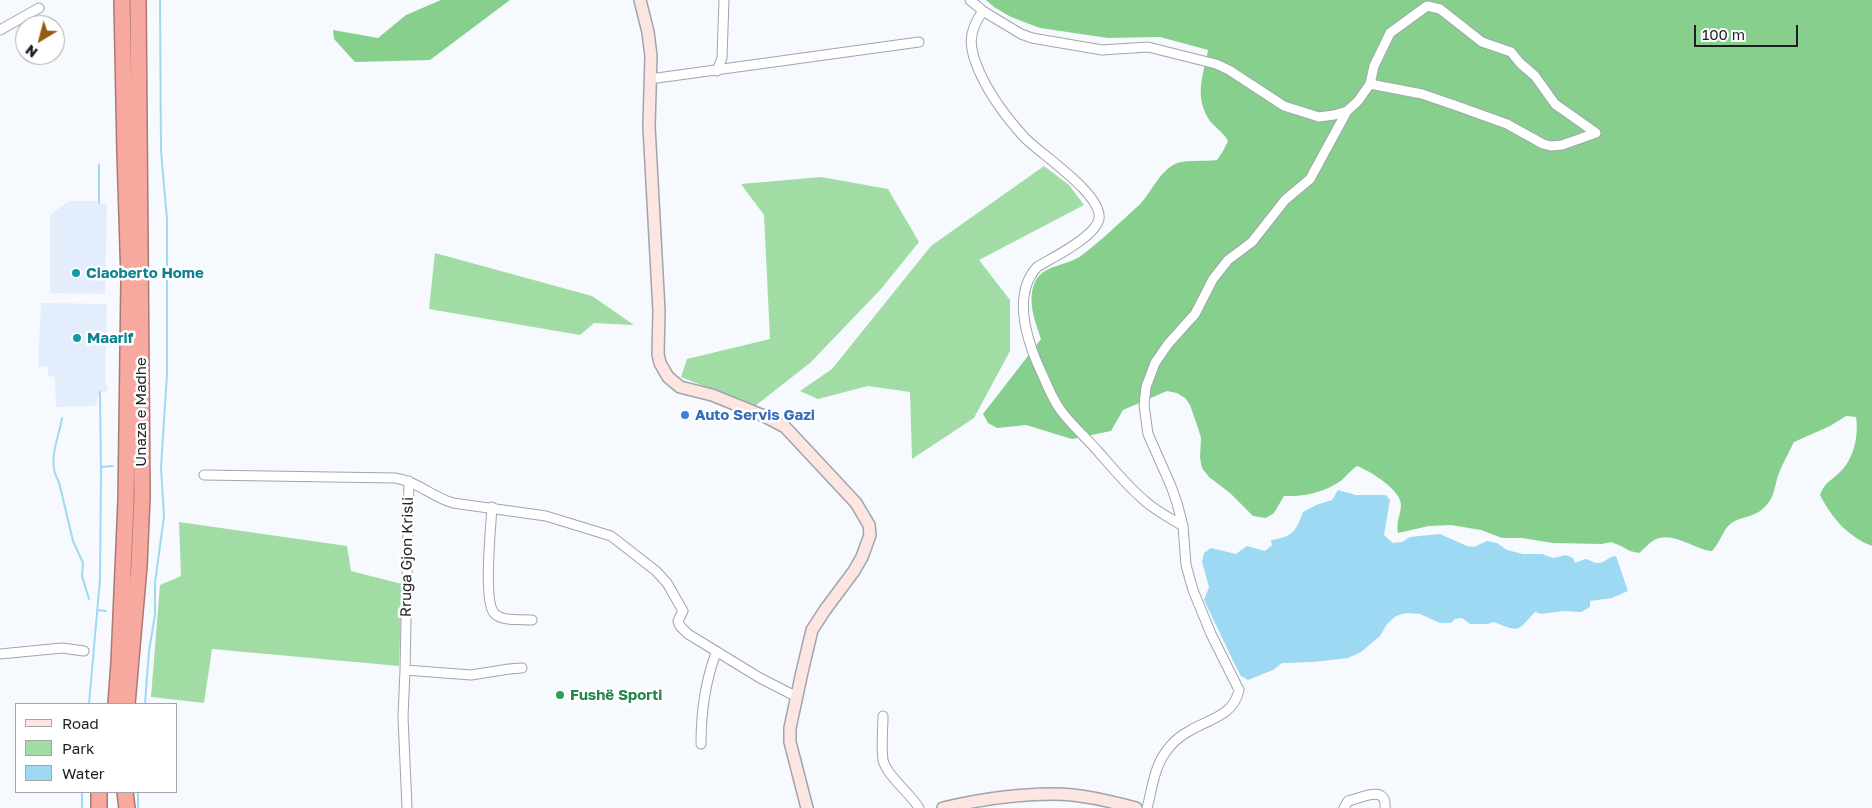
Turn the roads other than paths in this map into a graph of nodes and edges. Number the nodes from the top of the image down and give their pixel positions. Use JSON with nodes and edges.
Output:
{"nodes":[{"id":1,"x":122,"y":0,"type":"edge"},
{"id":2,"x":138,"y":0,"type":"edge"},
{"id":3,"x":640,"y":0,"type":"edge"},
{"id":4,"x":724,"y":0,"type":"edge"},
{"id":5,"x":970,"y":0,"type":"edge"},
{"id":6,"x":39,"y":8,"type":"dead end"},
{"id":7,"x":983,"y":11,"type":"junction"},
{"id":8,"x":0,"y":30,"type":"edge"},
{"id":9,"x":919,"y":42,"type":"dead end"},
{"id":10,"x":716,"y":71,"type":"junction"},
{"id":11,"x":650,"y":79,"type":"junction"},
{"id":12,"x":1370,"y":84,"type":"junction"},
{"id":13,"x":1348,"y":111,"type":"junction"},
{"id":14,"x":204,"y":475,"type":"dead end"},
{"id":15,"x":408,"y":482,"type":"junction"},
{"id":16,"x":492,"y":507,"type":"junction"},
{"id":17,"x":1183,"y":526,"type":"junction"},
{"id":18,"x":532,"y":620,"type":"dead end"},
{"id":19,"x":84,"y":651,"type":"dead end"},
{"id":20,"x":716,"y":652,"type":"junction"},
{"id":21,"x":0,"y":654,"type":"edge"},
{"id":22,"x":522,"y":668,"type":"dead end"},
{"id":23,"x":406,"y":670,"type":"junction"},
{"id":24,"x":797,"y":697,"type":"junction"},
{"id":25,"x":116,"y":703,"type":"edge"},
{"id":26,"x":127,"y":703,"type":"edge"},
{"id":27,"x":882,"y":716,"type":"dead end"},
{"id":28,"x":701,"y":744,"type":"dead end"},
{"id":29,"x":99,"y":793,"type":"edge"},
{"id":30,"x":109,"y":793,"type":"edge"},
{"id":31,"x":120,"y":793,"type":"edge"},
{"id":32,"x":125,"y":793,"type":"edge"},
{"id":33,"x":984,"y":804,"type":"edge"},
{"id":34,"x":1122,"y":806,"type":"edge"},
{"id":35,"x":99,"y":808,"type":"edge"},
{"id":36,"x":109,"y":808,"type":"edge"},
{"id":37,"x":120,"y":808,"type":"edge"},
{"id":38,"x":127,"y":808,"type":"edge"},
{"id":39,"x":407,"y":808,"type":"edge"},
{"id":40,"x":808,"y":808,"type":"edge"},
{"id":41,"x":919,"y":808,"type":"edge"},
{"id":42,"x":943,"y":808,"type":"edge"},
{"id":43,"x":1136,"y":808,"type":"edge"},
{"id":44,"x":1147,"y":808,"type":"edge"},
{"id":45,"x":1344,"y":808,"type":"edge"},
{"id":46,"x":1385,"y":808,"type":"edge"}],
"edges":[{"from":1,"to":25,"type":"highway","name":"Unaza e Madhe"},
{"from":2,"to":26,"type":"highway","name":"Unaza e Madhe"},
{"from":3,"to":11,"type":"street"},
{"from":4,"to":10,"type":"street"},
{"from":5,"to":7,"type":"street"},
{"from":6,"to":8,"type":"street"},
{"from":7,"to":13,"type":"street"},
{"from":7,"to":17,"type":"street"},
{"from":9,"to":10,"type":"street"},
{"from":10,"to":11,"type":"street"},
{"from":11,"to":24,"type":"street"},
{"from":12,"to":12,"type":"street"},
{"from":12,"to":13,"type":"street"},
{"from":13,"to":17,"type":"street"},
{"from":14,"to":15,"type":"street","name":"Rruga Gjon Krisli"},
{"from":15,"to":16,"type":"street"},
{"from":15,"to":23,"type":"street","name":"Rruga Gjon Krisli"},
{"from":16,"to":18,"type":"street"},
{"from":16,"to":20,"type":"street"},
{"from":17,"to":44,"type":"street"},
{"from":19,"to":21,"type":"street"},
{"from":20,"to":24,"type":"street"},
{"from":20,"to":28,"type":"street"},
{"from":22,"to":23,"type":"street"},
{"from":23,"to":39,"type":"street","name":"Rruga Gjon Krisli"},
{"from":24,"to":40,"type":"street"},
{"from":27,"to":41,"type":"street"},
{"from":29,"to":35,"type":"highway"},
{"from":30,"to":36,"type":"highway"},
{"from":31,"to":37,"type":"highway"},
{"from":32,"to":38,"type":"highway"},
{"from":33,"to":34,"type":"street"},
{"from":33,"to":42,"type":"street"},
{"from":34,"to":43,"type":"street"},
{"from":45,"to":46,"type":"street"}]}
